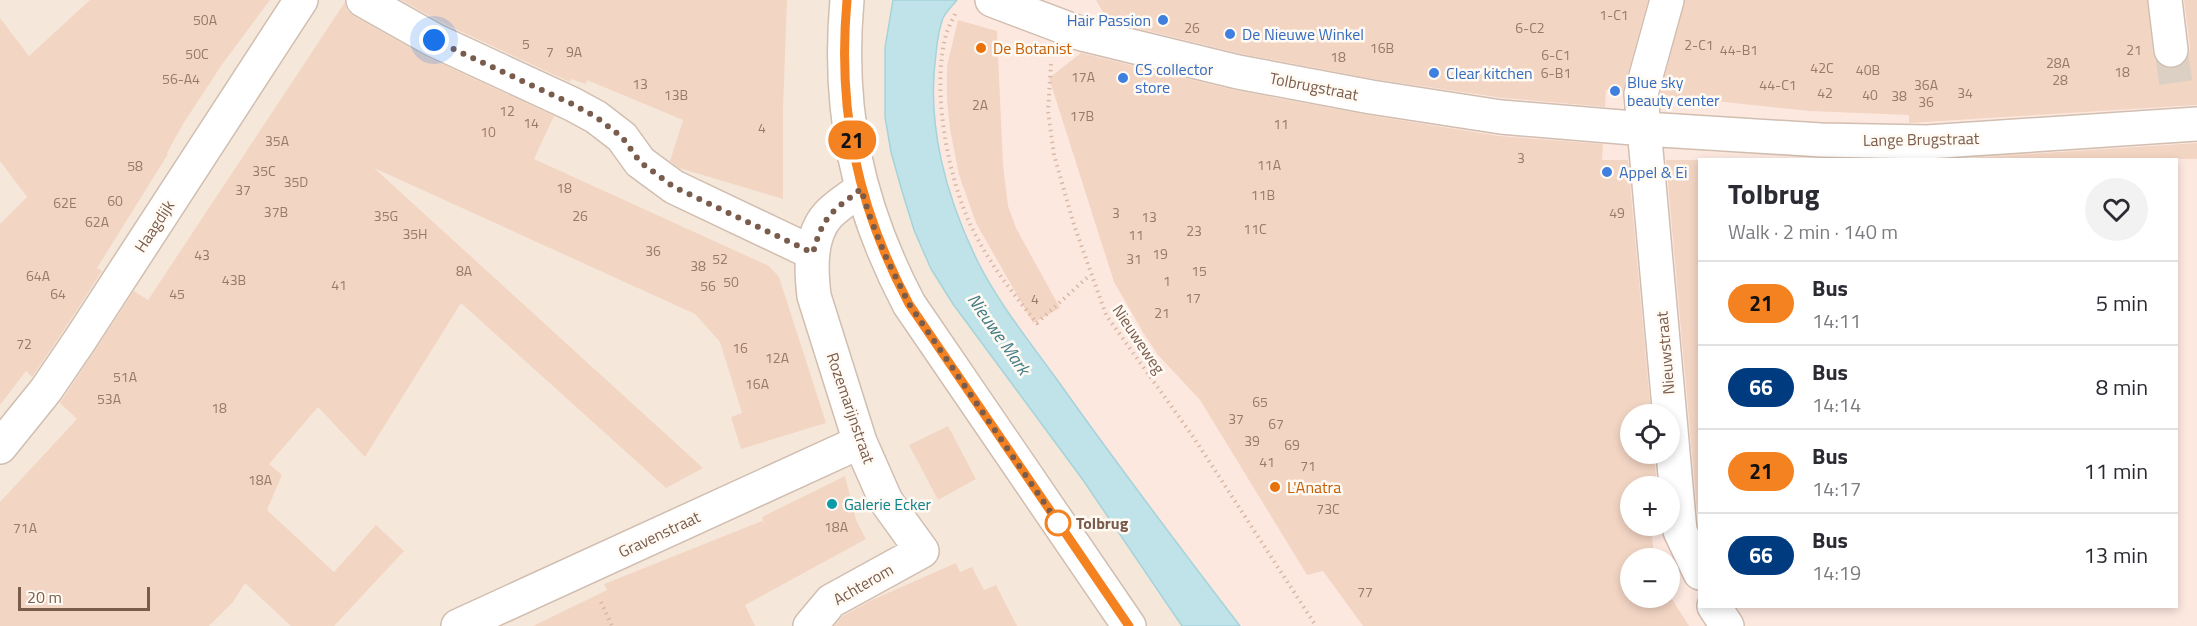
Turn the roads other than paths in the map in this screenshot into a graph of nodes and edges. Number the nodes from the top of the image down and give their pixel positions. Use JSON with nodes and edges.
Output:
{"nodes":[{"id":1,"x":301,"y":0,"type":"edge"},
{"id":2,"x":363,"y":0,"type":"edge"},
{"id":3,"x":847,"y":0,"type":"edge"},
{"id":4,"x":992,"y":0,"type":"edge"},
{"id":5,"x":1667,"y":0,"type":"edge"},
{"id":6,"x":2165,"y":0,"type":"edge"},
{"id":7,"x":1056,"y":12,"type":"edge"},
{"id":8,"x":2171,"y":50,"type":"tunnel mouth"},
{"id":9,"x":2185,"y":116,"type":"edge"},
{"id":10,"x":1645,"y":129,"type":"junction"},
{"id":11,"x":861,"y":189,"type":"junction"},
{"id":12,"x":813,"y":253,"type":"junction"},
{"id":13,"x":860,"y":442,"type":"junction"},
{"id":14,"x":0,"y":447,"type":"edge"},
{"id":15,"x":922,"y":551,"type":"joint"},
{"id":16,"x":1698,"y":569,"type":"edge"},
{"id":17,"x":1715,"y":608,"type":"edge"},
{"id":18,"x":458,"y":626,"type":"edge"},
{"id":19,"x":810,"y":626,"type":"edge"},
{"id":20,"x":1129,"y":626,"type":"edge"},
{"id":21,"x":1726,"y":626,"type":"edge"}],
"edges":[{"from":1,"to":14,"type":"street","name":"Haagdijk"},
{"from":2,"to":12,"type":"street"},
{"from":3,"to":11,"type":"street"},
{"from":4,"to":7,"type":"street","name":"Tolbrugstraat"},
{"from":5,"to":10,"type":"street","name":"Nieuwstraat"},
{"from":6,"to":8,"type":"street"},
{"from":7,"to":10,"type":"street","name":"Tolbrugstraat"},
{"from":9,"to":10,"type":"street","name":"Lange Brugstraat"},
{"from":10,"to":16,"type":"street","name":"Nieuwstraat"},
{"from":11,"to":12,"type":"street","name":"Rozemarijnstraat"},
{"from":11,"to":20,"type":"street"},
{"from":12,"to":13,"type":"street","name":"Rozemarijnstraat"},
{"from":13,"to":15,"type":"street","name":"Rozemarijnstraat"},
{"from":13,"to":18,"type":"street","name":"Gravenstraat"},
{"from":15,"to":19,"type":"street","name":"Achterom"},
{"from":17,"to":21,"type":"street"}]}
